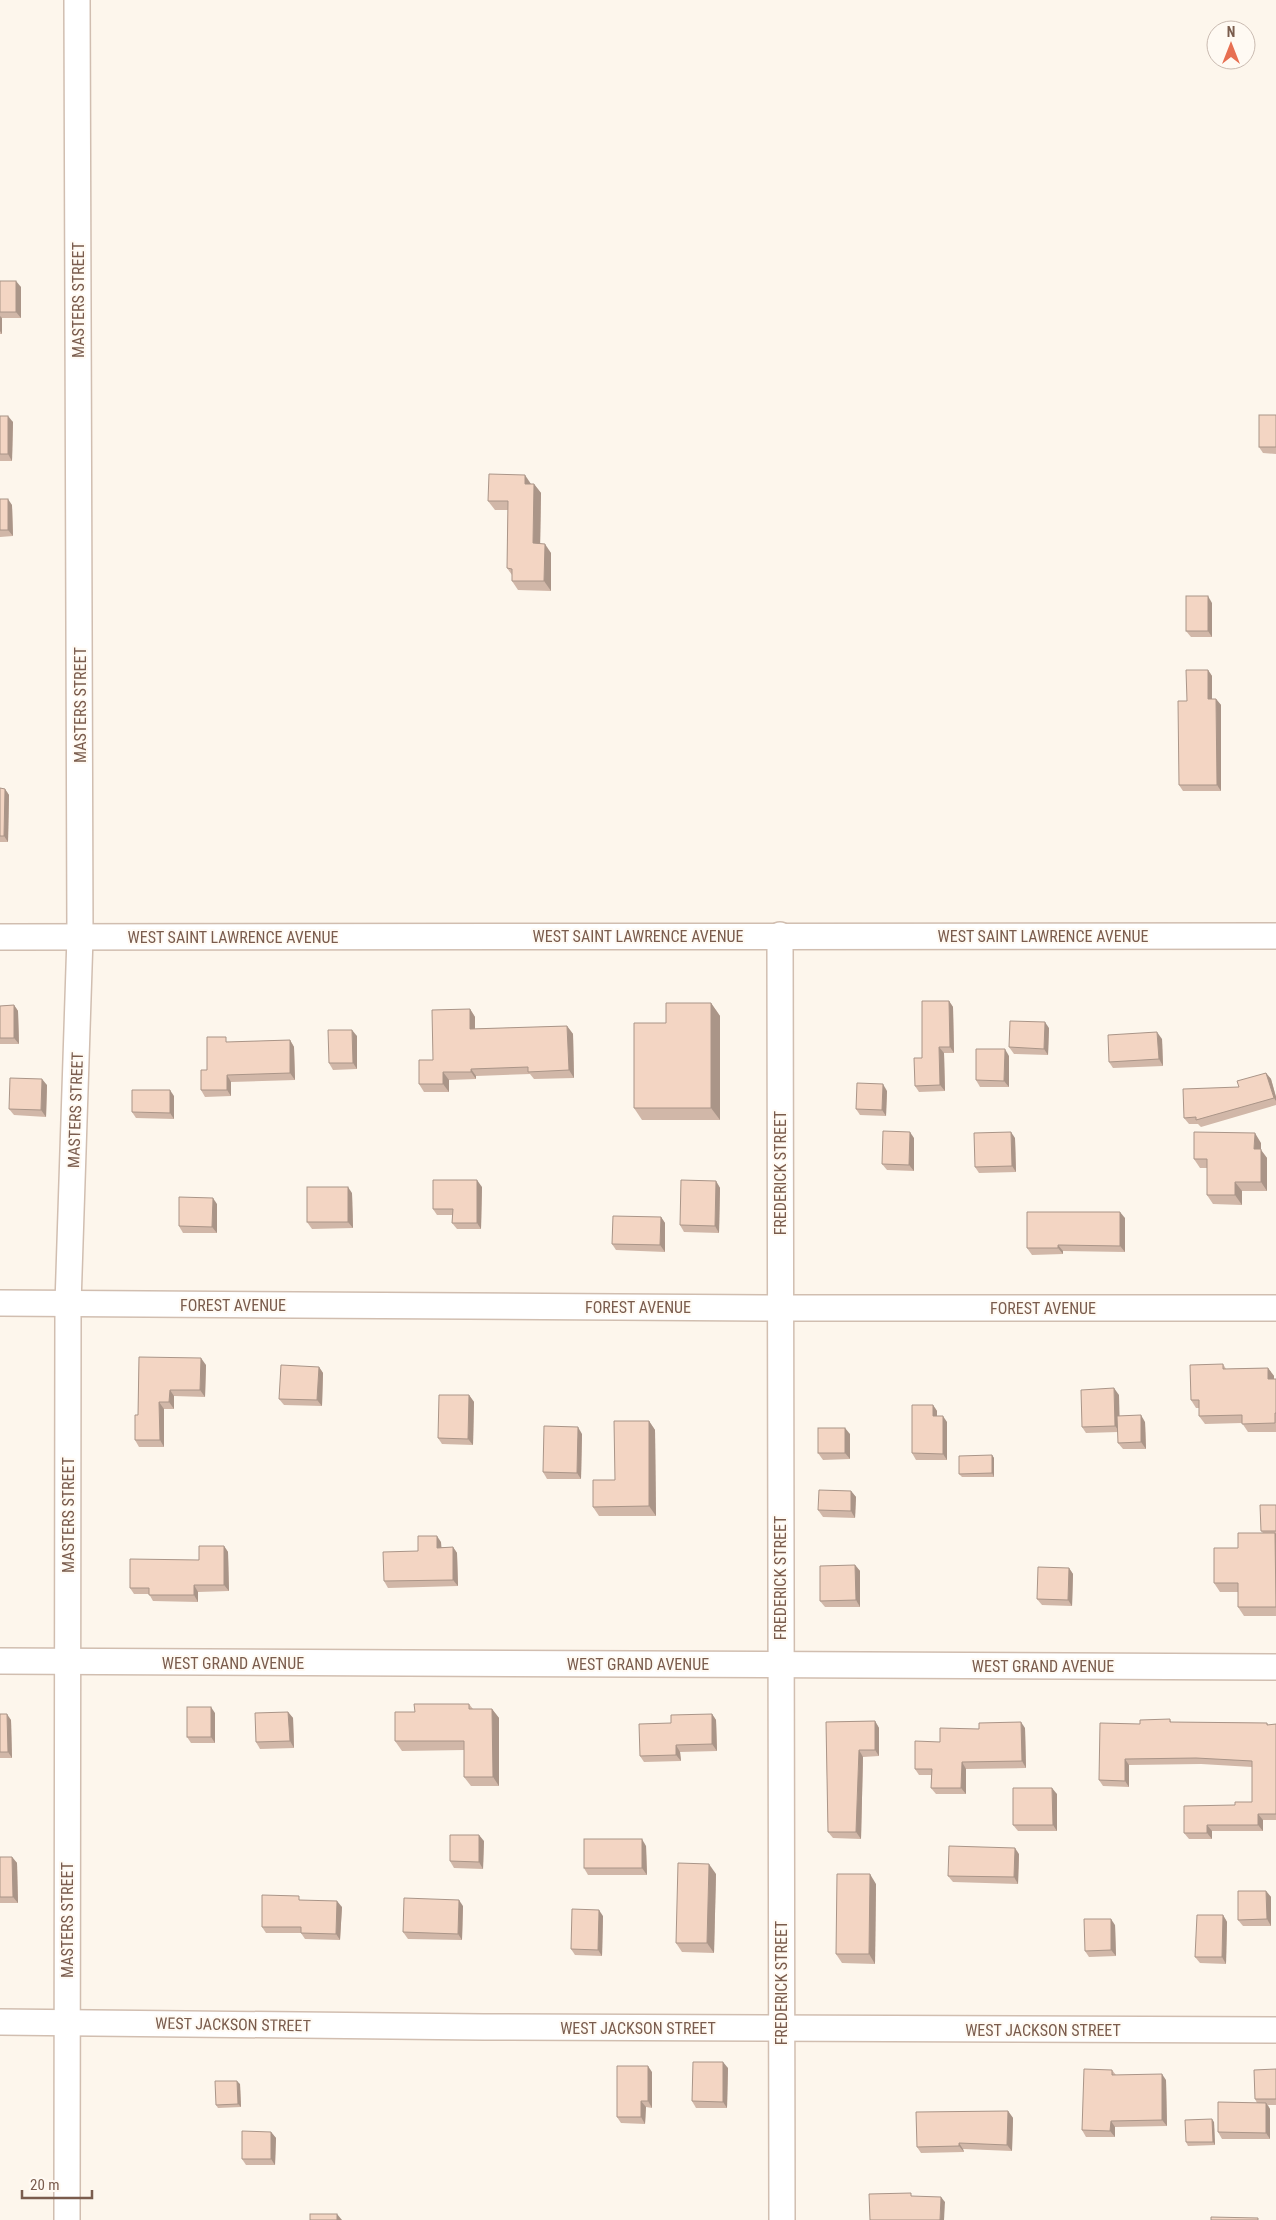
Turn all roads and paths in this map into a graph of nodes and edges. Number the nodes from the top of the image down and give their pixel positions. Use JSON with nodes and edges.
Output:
{"nodes":[{"id":1,"x":77,"y":0,"type":"edge"},
{"id":2,"x":780,"y":935,"type":"junction"},
{"id":3,"x":0,"y":936,"type":"edge"},
{"id":4,"x":1276,"y":936,"type":"edge"},
{"id":5,"x":80,"y":937,"type":"junction"},
{"id":6,"x":0,"y":1303,"type":"edge"},
{"id":7,"x":68,"y":1304,"type":"junction"},
{"id":8,"x":780,"y":1308,"type":"junction"},
{"id":9,"x":1276,"y":1308,"type":"edge"},
{"id":10,"x":0,"y":1662,"type":"edge"},
{"id":11,"x":68,"y":1662,"type":"junction"},
{"id":12,"x":781,"y":1665,"type":"junction"},
{"id":13,"x":1276,"y":1667,"type":"edge"},
{"id":14,"x":0,"y":2022,"type":"edge"},
{"id":15,"x":67,"y":2022,"type":"junction"},
{"id":16,"x":782,"y":2029,"type":"junction"},
{"id":17,"x":1276,"y":2030,"type":"edge"},
{"id":18,"x":67,"y":2220,"type":"edge"},
{"id":19,"x":782,"y":2220,"type":"edge"}],
"edges":[{"from":1,"to":5,"type":"street","name":"MASTERS STREET"},
{"from":2,"to":4,"type":"street","name":"WEST SAINT LAWRENCE AVENUE"},
{"from":2,"to":5,"type":"street","name":"WEST SAINT LAWRENCE AVENUE"},
{"from":2,"to":8,"type":"street","name":"FREDERICK STREET"},
{"from":3,"to":5,"type":"street","name":"WEST SAINT LAWRENCE AVENUE"},
{"from":5,"to":7,"type":"street","name":"MASTERS STREET"},
{"from":6,"to":7,"type":"street","name":"FOREST AVENUE"},
{"from":7,"to":8,"type":"street","name":"FOREST AVENUE"},
{"from":7,"to":11,"type":"street","name":"MASTERS STREET"},
{"from":8,"to":9,"type":"street","name":"FOREST AVENUE"},
{"from":8,"to":12,"type":"street","name":"FREDERICK STREET"},
{"from":10,"to":11,"type":"street","name":"WEST GRAND AVENUE"},
{"from":11,"to":12,"type":"street","name":"WEST GRAND AVENUE"},
{"from":11,"to":15,"type":"street","name":"MASTERS STREET"},
{"from":12,"to":13,"type":"street","name":"WEST GRAND AVENUE"},
{"from":12,"to":16,"type":"street","name":"FREDERICK STREET"},
{"from":14,"to":15,"type":"street","name":"WEST JACKSON STREET"},
{"from":15,"to":16,"type":"street","name":"WEST JACKSON STREET"},
{"from":15,"to":18,"type":"street","name":"MASTERS STREET"},
{"from":16,"to":17,"type":"street","name":"WEST JACKSON STREET"},
{"from":16,"to":19,"type":"street","name":"FREDERICK STREET"}]}
